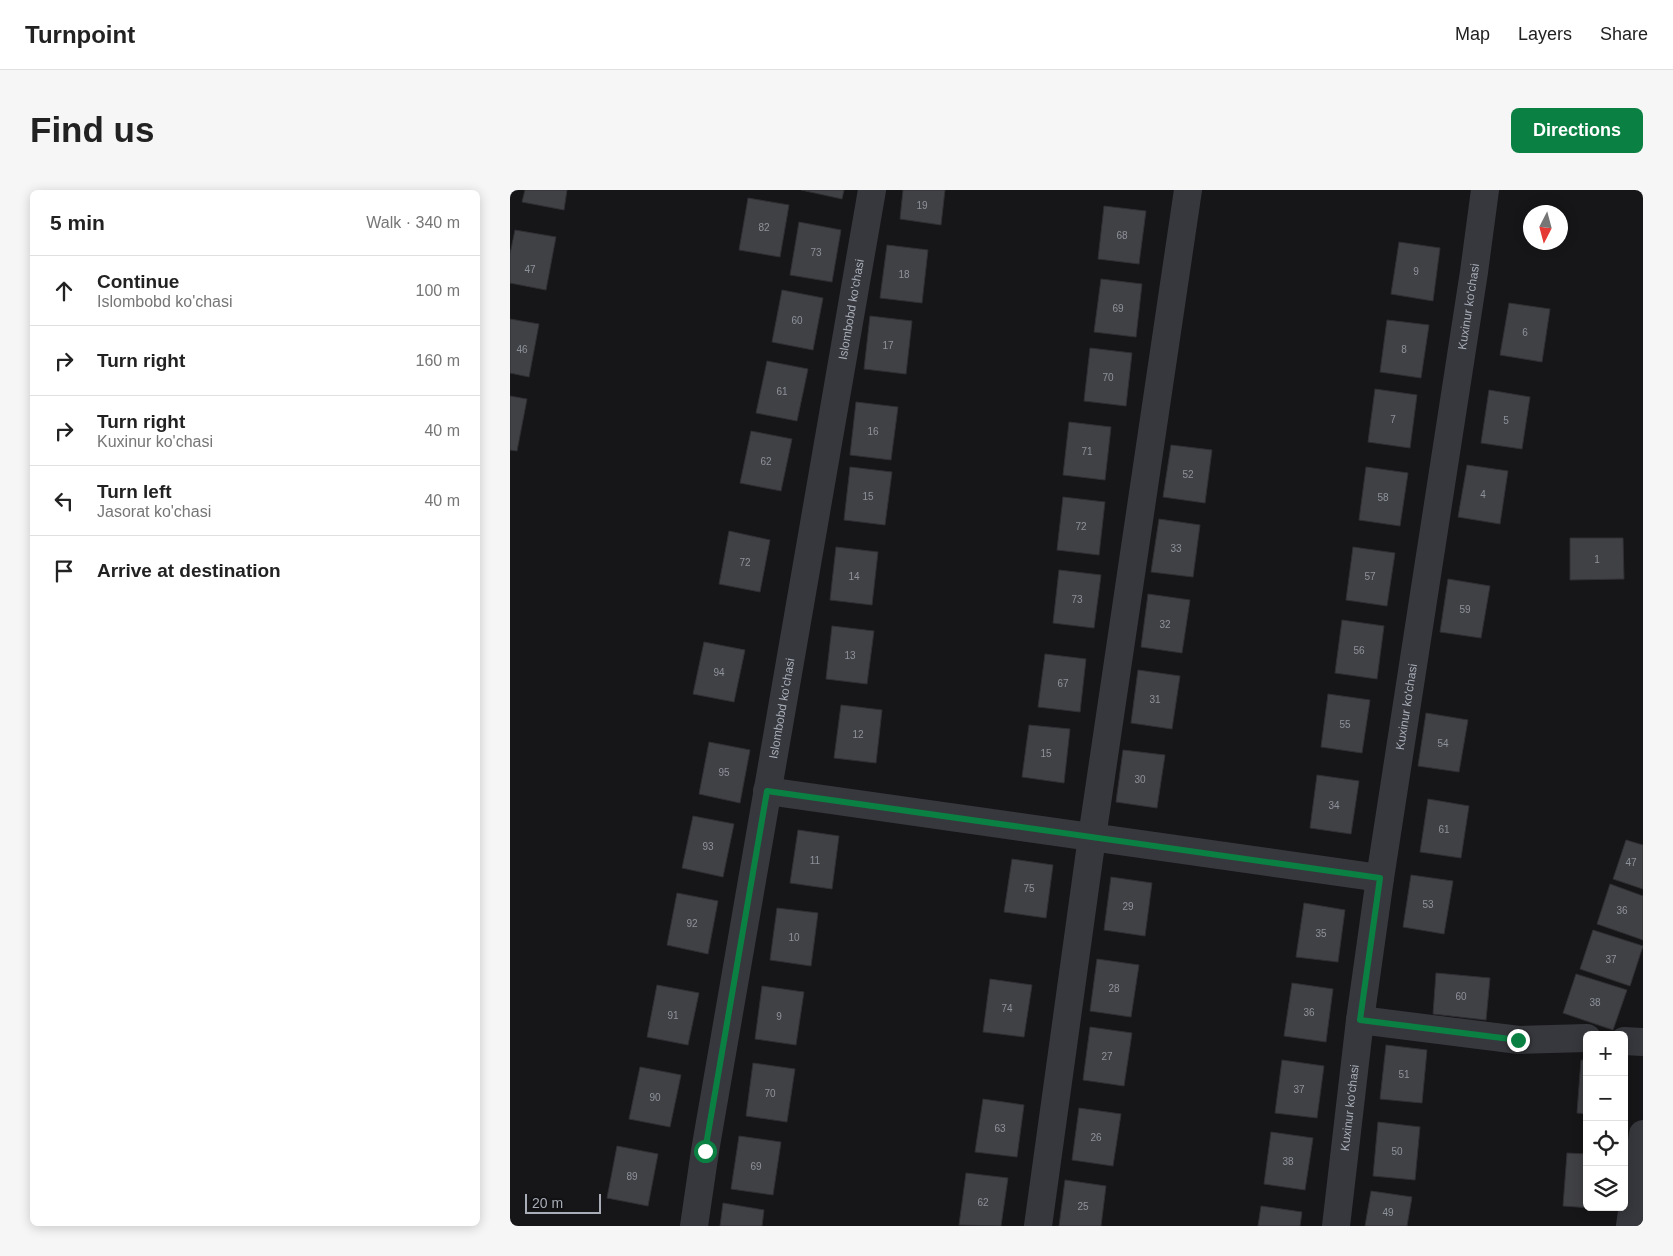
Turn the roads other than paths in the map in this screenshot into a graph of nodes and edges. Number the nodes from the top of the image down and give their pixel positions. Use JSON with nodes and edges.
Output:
{"nodes":[{"id":1,"x":872,"y":190,"type":"edge"},
{"id":2,"x":1188,"y":190,"type":"edge"},
{"id":3,"x":1484,"y":190,"type":"edge"},
{"id":4,"x":767,"y":791,"type":"junction"},
{"id":5,"x":1092,"y":837,"type":"junction"},
{"id":6,"x":1380,"y":878,"type":"junction"},
{"id":7,"x":1360,"y":1020,"type":"junction"},
{"id":8,"x":1583,"y":1038,"type":"edge"},
{"id":9,"x":1628,"y":1041,"type":"edge"},
{"id":10,"x":1643,"y":1042,"type":"edge"},
{"id":11,"x":1643,"y":1134,"type":"edge"},
{"id":12,"x":694,"y":1226,"type":"edge"},
{"id":13,"x":1038,"y":1226,"type":"edge"},
{"id":14,"x":1336,"y":1226,"type":"edge"},
{"id":15,"x":1630,"y":1226,"type":"edge"}],
"edges":[{"from":1,"to":4,"type":"street","name":"Islombobd ko'chasi"},
{"from":2,"to":5,"type":"street"},
{"from":3,"to":6,"type":"street","name":"Kuxinur ko'chasi"},
{"from":4,"to":5,"type":"street"},
{"from":4,"to":12,"type":"street","name":"Islombobd ko'chasi"},
{"from":5,"to":6,"type":"street"},
{"from":5,"to":13,"type":"street"},
{"from":6,"to":7,"type":"street","name":"Kuxinur ko'chasi"},
{"from":7,"to":8,"type":"street"},
{"from":7,"to":14,"type":"street","name":"Kuxinur ko'chasi"},
{"from":9,"to":10,"type":"street"},
{"from":11,"to":15,"type":"street"}]}
